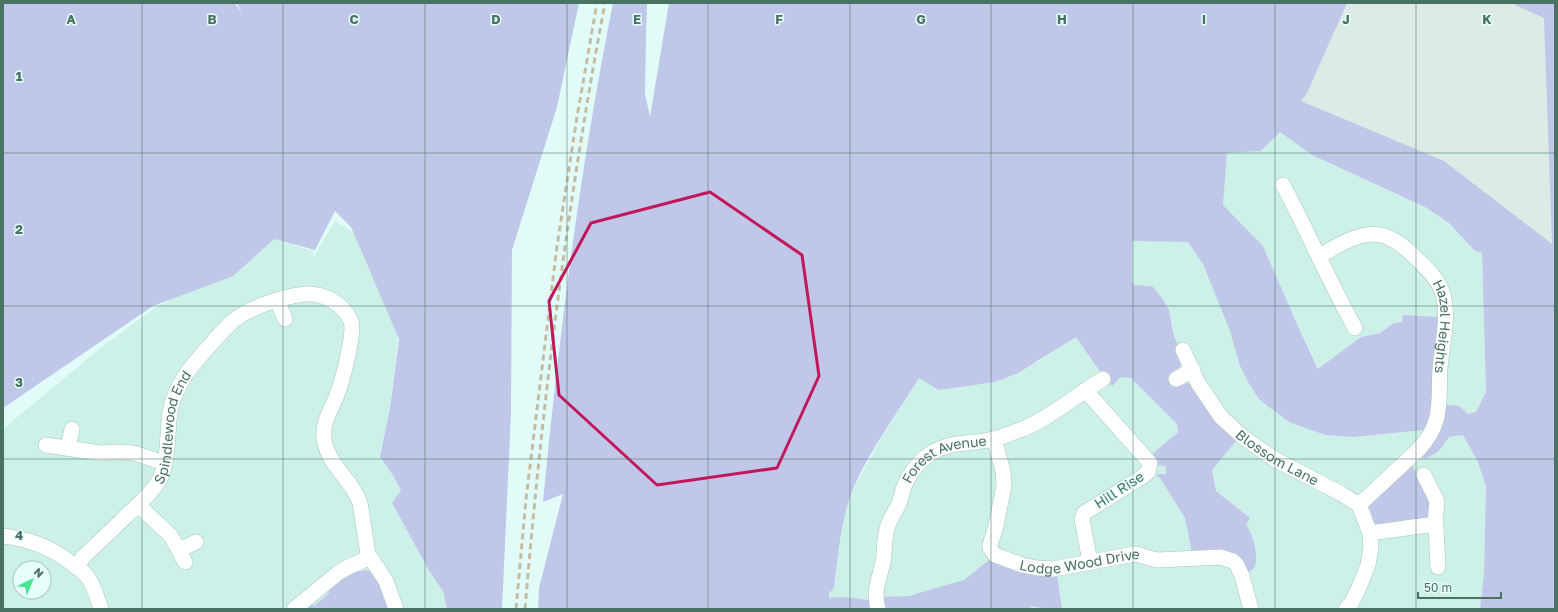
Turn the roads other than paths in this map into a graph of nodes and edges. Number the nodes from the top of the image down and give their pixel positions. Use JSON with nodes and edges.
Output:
{"nodes":[{"id":1,"x":1282,"y":184,"type":"dead end"},
{"id":2,"x":1319,"y":256,"type":"junction"},
{"id":3,"x":281,"y":299,"type":"junction"},
{"id":4,"x":285,"y":319,"type":"dead end"},
{"id":5,"x":1355,"y":328,"type":"dead end"},
{"id":6,"x":1183,"y":350,"type":"dead end"},
{"id":7,"x":1193,"y":370,"type":"junction"},
{"id":8,"x":1176,"y":379,"type":"dead end"},
{"id":9,"x":1102,"y":380,"type":"dead end"},
{"id":10,"x":1085,"y":390,"type":"junction"},
{"id":11,"x":72,"y":429,"type":"dead end"},
{"id":12,"x":994,"y":439,"type":"junction"},
{"id":13,"x":46,"y":445,"type":"dead end"},
{"id":14,"x":68,"y":448,"type":"junction"},
{"id":15,"x":164,"y":463,"type":"junction"},
{"id":16,"x":1424,"y":475,"type":"dead end"},
{"id":17,"x":138,"y":505,"type":"junction"},
{"id":18,"x":1359,"y":505,"type":"junction"},
{"id":19,"x":1435,"y":524,"type":"junction"},
{"id":20,"x":1370,"y":533,"type":"junction"},
{"id":21,"x":3,"y":536,"type":"edge"},
{"id":22,"x":196,"y":542,"type":"dead end"},
{"id":23,"x":369,"y":558,"type":"junction"},
{"id":24,"x":1090,"y":562,"type":"junction"},
{"id":25,"x":1438,"y":567,"type":"dead end"},
{"id":26,"x":77,"y":568,"type":"junction"},
{"id":27,"x":1352,"y":607,"type":"edge"},
{"id":28,"x":101,"y":609,"type":"edge"},
{"id":29,"x":294,"y":609,"type":"edge"},
{"id":30,"x":396,"y":609,"type":"edge"},
{"id":31,"x":878,"y":609,"type":"edge"},
{"id":32,"x":1251,"y":609,"type":"edge"}],
"edges":[{"from":1,"to":2,"type":"street"},
{"from":2,"to":5,"type":"street"},
{"from":2,"to":18,"type":"street","name":"Hazel Heights"},
{"from":3,"to":4,"type":"street"},
{"from":3,"to":15,"type":"street","name":"Spindlewood End"},
{"from":3,"to":23,"type":"street","name":"Spindlewood End"},
{"from":6,"to":7,"type":"street","name":"Blossom Lane"},
{"from":7,"to":8,"type":"street"},
{"from":7,"to":18,"type":"street","name":"Blossom Lane"},
{"from":9,"to":10,"type":"street","name":"Forest Avenue"},
{"from":10,"to":12,"type":"street","name":"Forest Avenue"},
{"from":10,"to":24,"type":"street","name":"Hill Rise"},
{"from":11,"to":14,"type":"street"},
{"from":12,"to":24,"type":"street","name":"Lodge Wood Drive"},
{"from":12,"to":31,"type":"street","name":"Forest Avenue"},
{"from":13,"to":14,"type":"street"},
{"from":14,"to":15,"type":"street"},
{"from":15,"to":17,"type":"street","name":"Spindlewood End"},
{"from":16,"to":19,"type":"street"},
{"from":17,"to":22,"type":"street"},
{"from":17,"to":26,"type":"street","name":"Spindlewood End"},
{"from":18,"to":20,"type":"street"},
{"from":19,"to":20,"type":"street"},
{"from":19,"to":25,"type":"street"},
{"from":20,"to":27,"type":"street"},
{"from":21,"to":26,"type":"street"},
{"from":23,"to":29,"type":"street"},
{"from":23,"to":30,"type":"street"},
{"from":24,"to":32,"type":"street","name":"Lodge Wood Drive"},
{"from":26,"to":28,"type":"street"}]}
